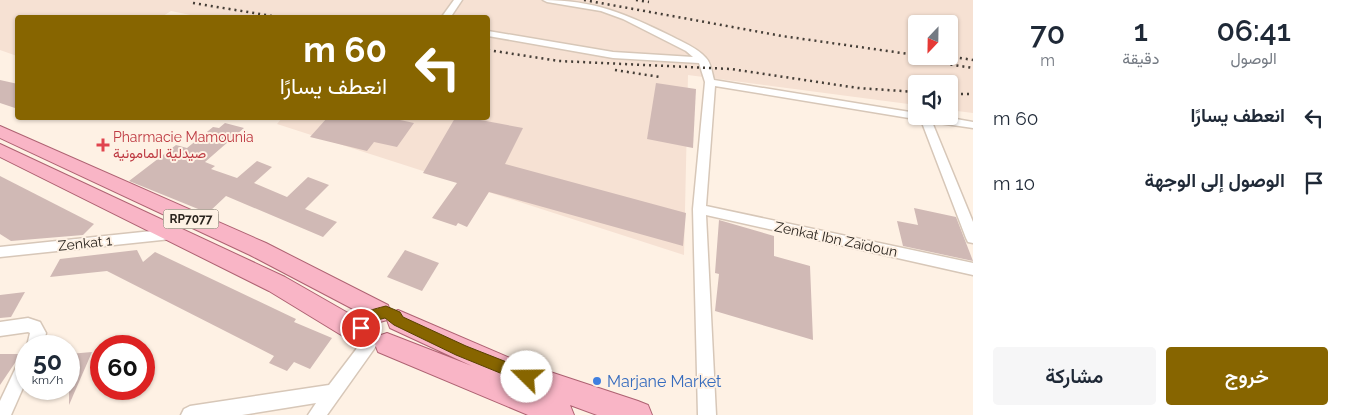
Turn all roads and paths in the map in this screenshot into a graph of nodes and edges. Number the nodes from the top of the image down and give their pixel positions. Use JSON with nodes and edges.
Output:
{"nodes":[{"id":1,"x":458,"y":0,"type":"edge"},
{"id":2,"x":547,"y":0,"type":"edge"},
{"id":3,"x":447,"y":15,"type":"edge"},
{"id":4,"x":490,"y":34,"type":"edge"},
{"id":5,"x":703,"y":60,"type":"junction"},
{"id":6,"x":710,"y":82,"type":"junction"},
{"id":7,"x":908,"y":115,"type":"edge"},
{"id":8,"x":958,"y":123,"type":"edge"},
{"id":9,"x":923,"y":125,"type":"edge"},
{"id":10,"x":973,"y":125,"type":"edge"},
{"id":11,"x":0,"y":130,"type":"edge"},
{"id":12,"x":0,"y":150,"type":"edge"},
{"id":13,"x":699,"y":209,"type":"junction"},
{"id":14,"x":171,"y":234,"type":"junction"},
{"id":15,"x":973,"y":238,"type":"edge"},
{"id":16,"x":0,"y":252,"type":"edge"},
{"id":17,"x":973,"y":269,"type":"edge"},
{"id":18,"x":389,"y":316,"type":"junction"},
{"id":19,"x":0,"y":329,"type":"edge"},
{"id":20,"x":38,"y":335,"type":"edge"},
{"id":21,"x":372,"y":341,"type":"junction"},
{"id":22,"x":15,"y":387,"type":"edge"},
{"id":23,"x":333,"y":392,"type":"junction"},
{"id":24,"x":215,"y":413,"type":"edge"},
{"id":25,"x":2,"y":415,"type":"edge"},
{"id":26,"x":190,"y":415,"type":"edge"},
{"id":27,"x":317,"y":415,"type":"edge"},
{"id":28,"x":560,"y":415,"type":"edge"},
{"id":29,"x":638,"y":415,"type":"edge"},
{"id":30,"x":707,"y":415,"type":"edge"}],
"edges":[{"from":1,"to":3,"type":"street"},
{"from":2,"to":5,"type":"street"},
{"from":4,"to":5,"type":"street"},
{"from":5,"to":6,"type":"street"},
{"from":6,"to":7,"type":"street"},
{"from":6,"to":13,"type":"street"},
{"from":8,"to":10,"type":"street"},
{"from":9,"to":15,"type":"street"},
{"from":11,"to":18,"type":"main road","number":"RP7077"},
{"from":12,"to":14,"type":"main road","number":"RP7077"},
{"from":13,"to":17,"type":"street","name":"Zenkat Ibn Zaïdoun"},
{"from":13,"to":30,"type":"street"},
{"from":14,"to":16,"type":"street","name":"Zenkat 1"},
{"from":14,"to":21,"type":"main road","number":"RP7077"},
{"from":18,"to":21,"type":"main road"},
{"from":18,"to":21,"type":"main road"},
{"from":18,"to":29,"type":"main road","number":"RP7077"},
{"from":19,"to":20,"type":"street"},
{"from":21,"to":23,"type":"street"},
{"from":21,"to":28,"type":"main road","number":"RP7077"},
{"from":22,"to":25,"type":"street"},
{"from":23,"to":24,"type":"street"},
{"from":23,"to":27,"type":"street"},
{"from":24,"to":26,"type":"street"}]}
